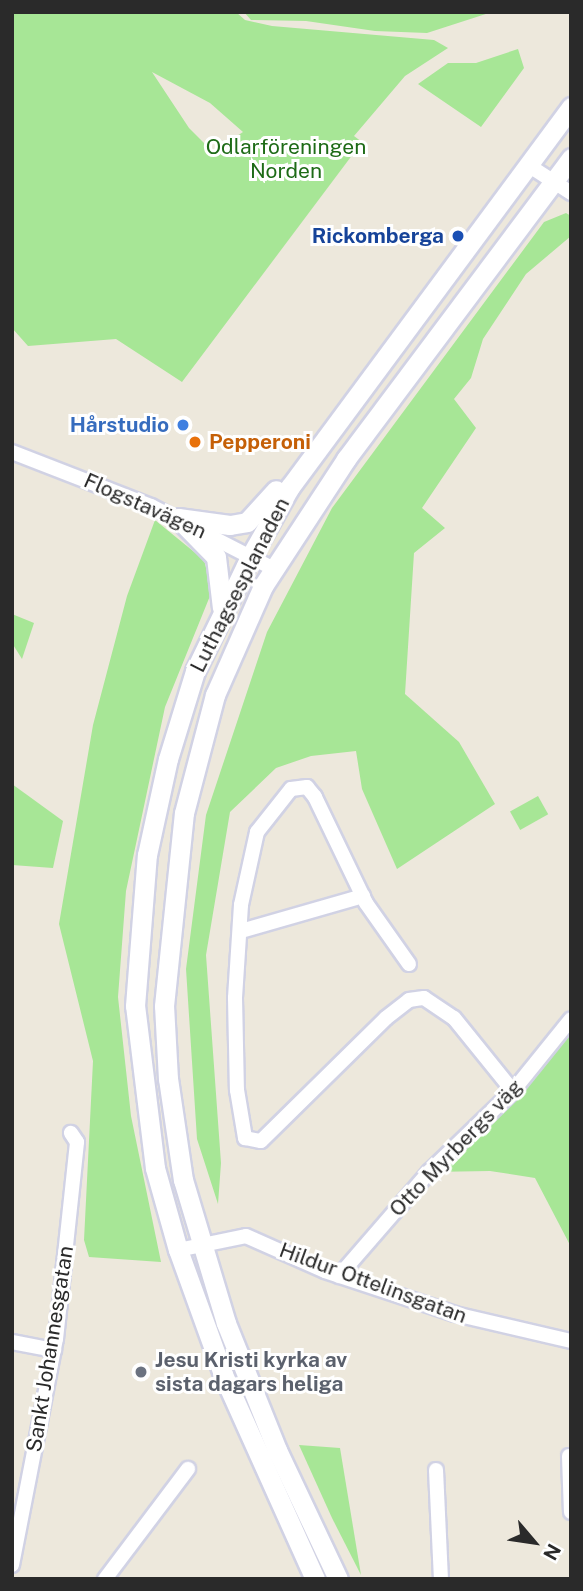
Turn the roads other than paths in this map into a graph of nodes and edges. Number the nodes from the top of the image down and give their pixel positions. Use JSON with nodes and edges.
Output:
{"nodes":[{"id":1,"x":571,"y":107,"type":"edge"},
{"id":2,"x":571,"y":158,"type":"edge"},
{"id":3,"x":530,"y":167,"type":"junction"},
{"id":4,"x":562,"y":188,"type":"edge"},
{"id":5,"x":367,"y":383,"type":"junction"},
{"id":6,"x":12,"y":452,"type":"edge"},
{"id":7,"x":178,"y":518,"type":"junction"},
{"id":8,"x":250,"y":557,"type":"junction"},
{"id":9,"x":274,"y":569,"type":"junction"},
{"id":10,"x":222,"y":612,"type":"junction"},
{"id":11,"x":363,"y":896,"type":"junction"},
{"id":12,"x":241,"y":931,"type":"junction"},
{"id":13,"x":409,"y":964,"type":"dead end"},
{"id":14,"x":571,"y":1019,"type":"edge"},
{"id":15,"x":513,"y":1091,"type":"junction"},
{"id":16,"x":71,"y":1132,"type":"dead end"},
{"id":17,"x":201,"y":1243,"type":"junction"},
{"id":18,"x":178,"y":1250,"type":"junction"},
{"id":19,"x":339,"y":1276,"type":"junction"},
{"id":20,"x":571,"y":1341,"type":"edge"},
{"id":21,"x":12,"y":1342,"type":"edge"},
{"id":22,"x":54,"y":1350,"type":"junction"},
{"id":23,"x":569,"y":1456,"type":"edge"},
{"id":24,"x":188,"y":1469,"type":"dead end"},
{"id":25,"x":436,"y":1470,"type":"dead end"},
{"id":26,"x":571,"y":1512,"type":"edge"},
{"id":27,"x":12,"y":1565,"type":"edge"},
{"id":28,"x":105,"y":1579,"type":"edge"},
{"id":29,"x":315,"y":1579,"type":"edge"},
{"id":30,"x":338,"y":1579,"type":"edge"},
{"id":31,"x":440,"y":1579,"type":"edge"}],
"edges":[{"from":1,"to":3,"type":"main road","name":"Luthagsesplanaden"},
{"from":2,"to":4,"type":"main road","name":"Luthagsesplanaden"},
{"from":3,"to":4,"type":"street"},
{"from":3,"to":5,"type":"main road","name":"Luthagsesplanaden"},
{"from":4,"to":9,"type":"main road","name":"Luthagsesplanaden"},
{"from":5,"to":7,"type":"main road"},
{"from":5,"to":8,"type":"main road","name":"Luthagsesplanaden"},
{"from":6,"to":7,"type":"street","name":"Flogstavägen"},
{"from":7,"to":8,"type":"street","name":"Flogstavägen"},
{"from":7,"to":10,"type":"main road"},
{"from":8,"to":9,"type":"street","name":"Flogstavägen"},
{"from":8,"to":10,"type":"main road","name":"Luthagsesplanaden"},
{"from":9,"to":17,"type":"main road","name":"Luthagsesplanaden"},
{"from":10,"to":18,"type":"main road","name":"Luthagsesplanaden"},
{"from":11,"to":12,"type":"street"},
{"from":11,"to":12,"type":"street"},
{"from":11,"to":13,"type":"street"},
{"from":12,"to":15,"type":"street"},
{"from":14,"to":15,"type":"street","name":"Otto Myrbergs väg"},
{"from":15,"to":19,"type":"street","name":"Otto Myrbergs väg"},
{"from":16,"to":22,"type":"street","name":"Sankt Johannesgatan"},
{"from":17,"to":18,"type":"street","name":"Hildur Ottelinsgatan"},
{"from":17,"to":19,"type":"street","name":"Hildur Ottelinsgatan"},
{"from":17,"to":30,"type":"main road","name":"Luthagsesplanaden"},
{"from":18,"to":29,"type":"main road","name":"Luthagsesplanaden"},
{"from":19,"to":20,"type":"street","name":"Hildur Ottelinsgatan"},
{"from":21,"to":22,"type":"street"},
{"from":22,"to":27,"type":"street","name":"Sankt Johannesgatan"},
{"from":23,"to":26,"type":"street"},
{"from":24,"to":28,"type":"street"},
{"from":25,"to":31,"type":"street"}]}
